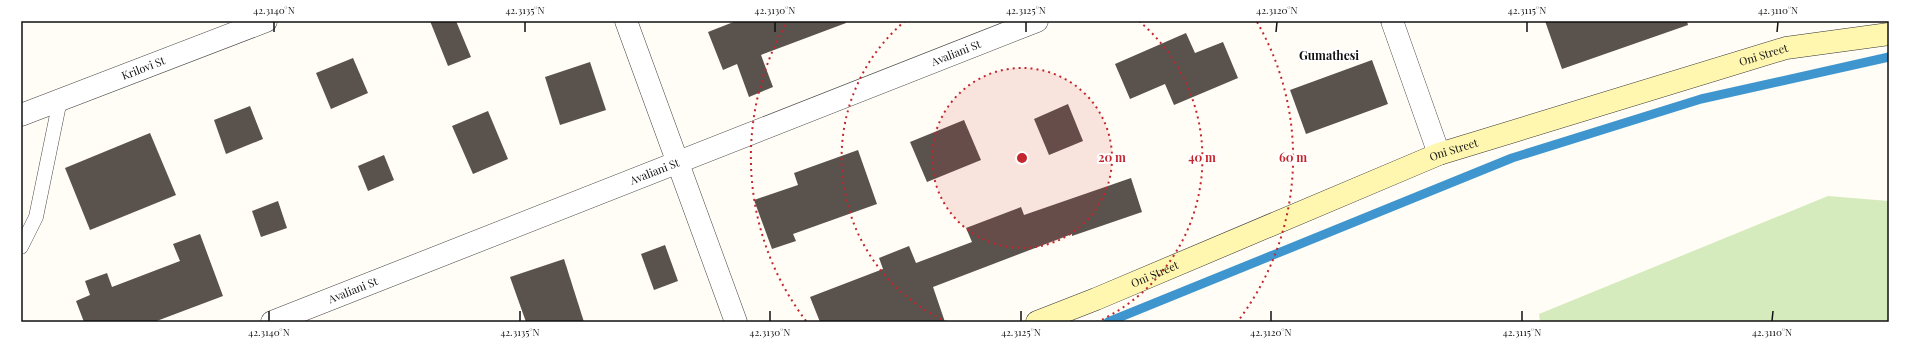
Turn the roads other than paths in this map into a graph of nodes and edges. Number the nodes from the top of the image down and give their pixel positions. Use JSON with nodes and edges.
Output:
{"nodes":[{"id":1,"x":266,"y":21,"type":"edge"},
{"id":2,"x":626,"y":21,"type":"edge"},
{"id":3,"x":1037,"y":21,"type":"edge"},
{"id":4,"x":1392,"y":21,"type":"edge"},
{"id":5,"x":1889,"y":34,"type":"edge"},
{"id":6,"x":60,"y":100,"type":"junction"},
{"id":7,"x":21,"y":115,"type":"edge"},
{"id":8,"x":1439,"y":154,"type":"junction"},
{"id":9,"x":678,"y":163,"type":"junction"},
{"id":10,"x":21,"y":247,"type":"edge"},
{"id":11,"x":272,"y":322,"type":"edge"},
{"id":12,"x":736,"y":322,"type":"edge"},
{"id":13,"x":1037,"y":322,"type":"edge"}],
"edges":[{"from":1,"to":6,"type":"street","name":"Krilovi St"},
{"from":2,"to":9,"type":"street"},
{"from":3,"to":9,"type":"street","name":"Avaliani St"},
{"from":4,"to":8,"type":"street"},
{"from":5,"to":8,"type":"main road","name":"Oni Street"},
{"from":6,"to":7,"type":"street","name":"Krilovi St"},
{"from":6,"to":10,"type":"lane"},
{"from":8,"to":13,"type":"main road","name":"Oni Street"},
{"from":9,"to":11,"type":"street","name":"Avaliani St"},
{"from":9,"to":12,"type":"street"}]}
